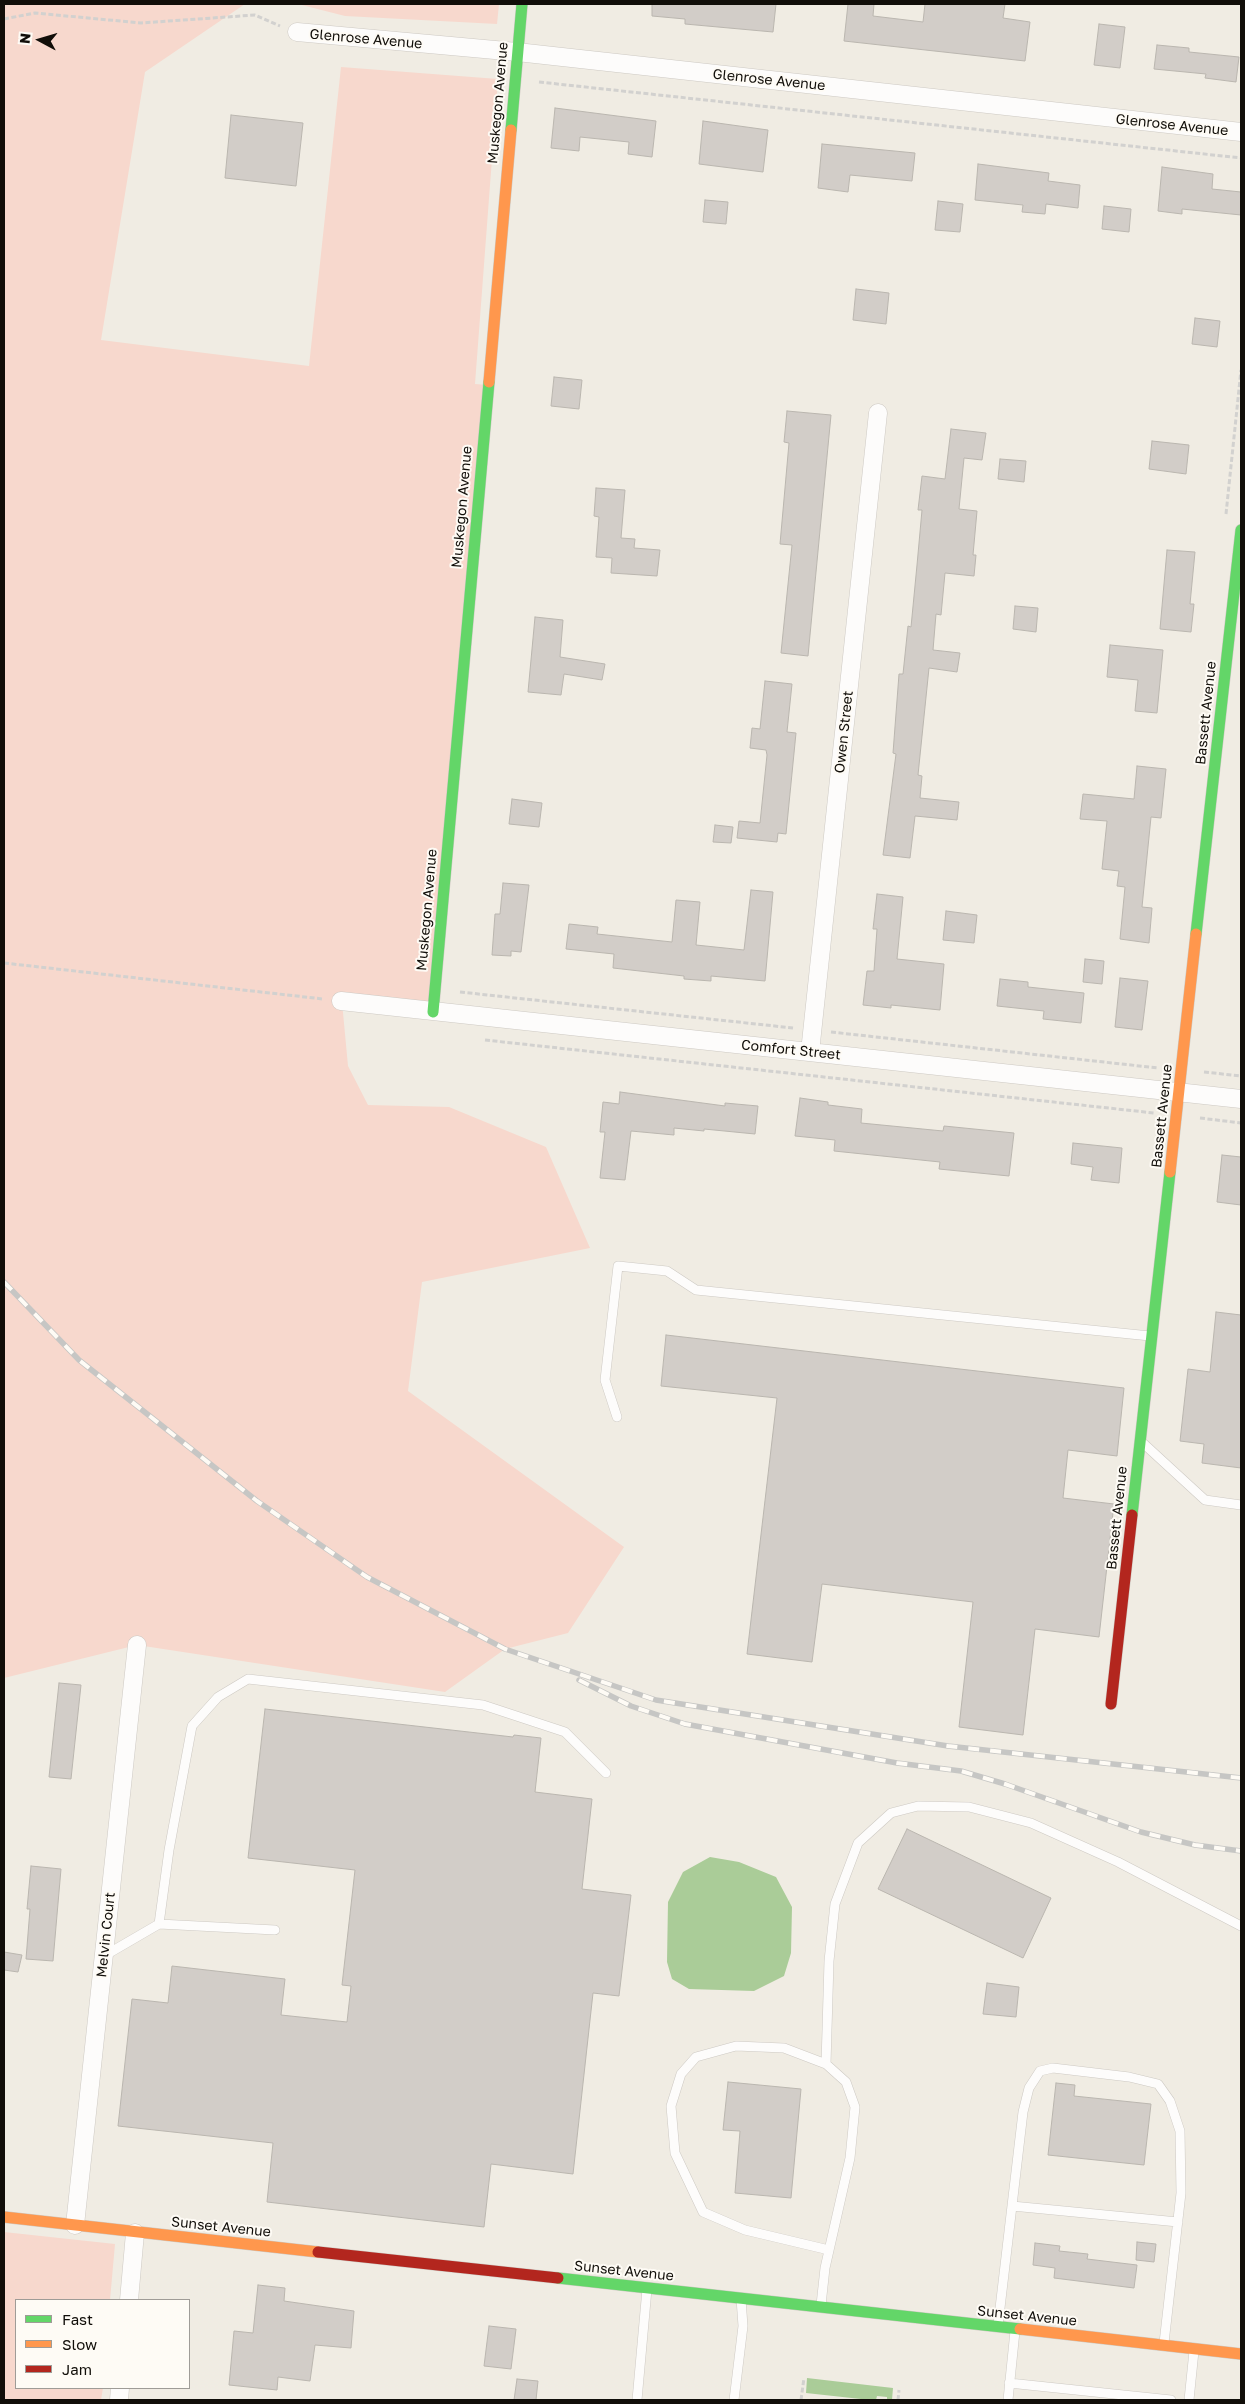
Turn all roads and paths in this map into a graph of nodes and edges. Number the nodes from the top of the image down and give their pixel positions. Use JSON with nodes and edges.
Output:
{"nodes":[{"id":1,"x":522,"y":4,"type":"edge"},
{"id":2,"x":4,"y":19,"type":"edge"},
{"id":3,"x":297,"y":32,"type":"joint"},
{"id":4,"x":517,"y":52,"type":"junction"},
{"id":5,"x":539,"y":82,"type":"dead end"},
{"id":6,"x":1241,"y":132,"type":"edge"},
{"id":7,"x":1241,"y":158,"type":"edge"},
{"id":8,"x":878,"y":413,"type":"dead end"},
{"id":9,"x":1241,"y":530,"type":"edge"},
{"id":10,"x":4,"y":963,"type":"edge"},
{"id":11,"x":460,"y":992,"type":"dead end"},
{"id":12,"x":342,"y":1002,"type":"joint"},
{"id":13,"x":433,"y":1012,"type":"junction"},
{"id":14,"x":812,"y":1030,"type":"junction"},
{"id":15,"x":485,"y":1040,"type":"dead end"},
{"id":16,"x":810,"y":1052,"type":"junction"},
{"id":17,"x":1182,"y":1070,"type":"junction"},
{"id":18,"x":1241,"y":1076,"type":"edge"},
{"id":19,"x":1180,"y":1092,"type":"junction"},
{"id":20,"x":1241,"y":1099,"type":"edge"},
{"id":21,"x":1177,"y":1116,"type":"junction"},
{"id":22,"x":1241,"y":1123,"type":"edge"},
{"id":23,"x":1152,"y":1337,"type":"junction"},
{"id":24,"x":616,"y":1417,"type":"dead end"},
{"id":25,"x":1141,"y":1441,"type":"junction"},
{"id":26,"x":1241,"y":1505,"type":"edge"},
{"id":27,"x":137,"y":1645,"type":"dead end"},
{"id":28,"x":1111,"y":1704,"type":"dead end"},
{"id":29,"x":606,"y":1773,"type":"dead end"},
{"id":30,"x":158,"y":1924,"type":"junction"},
{"id":31,"x":1241,"y":1926,"type":"edge"},
{"id":32,"x":275,"y":1930,"type":"dead end"},
{"id":33,"x":104,"y":1956,"type":"junction"},
{"id":34,"x":826,"y":2064,"type":"junction"},
{"id":35,"x":1012,"y":2206,"type":"junction"},
{"id":36,"x":4,"y":2217,"type":"edge"},
{"id":37,"x":1178,"y":2222,"type":"junction"},
{"id":38,"x":75,"y":2225,"type":"junction"},
{"id":39,"x":135,"y":2233,"type":"junction"},
{"id":40,"x":829,"y":2250,"type":"junction"},
{"id":41,"x":647,"y":2289,"type":"junction"},
{"id":42,"x":129,"y":2299,"type":"edge"},
{"id":43,"x":741,"y":2299,"type":"junction"},
{"id":44,"x":821,"y":2308,"type":"junction"},
{"id":45,"x":998,"y":2328,"type":"junction"},
{"id":46,"x":1015,"y":2329,"type":"junction"},
{"id":47,"x":1164,"y":2346,"type":"junction"},
{"id":48,"x":1194,"y":2349,"type":"junction"},
{"id":49,"x":1241,"y":2354,"type":"edge"},
{"id":50,"x":804,"y":2378,"type":"dead end"},
{"id":51,"x":1009,"y":2382,"type":"junction"},
{"id":52,"x":899,"y":2390,"type":"dead end"},
{"id":53,"x":637,"y":2400,"type":"edge"},
{"id":54,"x":734,"y":2400,"type":"edge"},
{"id":55,"x":802,"y":2400,"type":"edge"},
{"id":56,"x":898,"y":2400,"type":"edge"},
{"id":57,"x":1008,"y":2400,"type":"edge"},
{"id":58,"x":1171,"y":2400,"type":"edge"},
{"id":59,"x":1189,"y":2400,"type":"edge"}],
"edges":[{"from":1,"to":4,"type":"street","name":"Muskegon Avenue"},
{"from":2,"to":3,"type":"path"},
{"from":3,"to":4,"type":"street","name":"Glenrose Avenue"},
{"from":4,"to":6,"type":"street","name":"Glenrose Avenue"},
{"from":4,"to":13,"type":"street","name":"Muskegon Avenue"},
{"from":5,"to":7,"type":"path"},
{"from":8,"to":14,"type":"street","name":"Owen Street"},
{"from":9,"to":17,"type":"street","name":"Bassett Avenue"},
{"from":10,"to":12,"type":"path"},
{"from":11,"to":14,"type":"path"},
{"from":12,"to":13,"type":"street","name":"Comfort Street"},
{"from":13,"to":16,"type":"street","name":"Comfort Street"},
{"from":14,"to":16,"type":"street","name":"Owen Street"},
{"from":14,"to":17,"type":"path"},
{"from":15,"to":21,"type":"path"},
{"from":16,"to":19,"type":"street","name":"Comfort Street"},
{"from":17,"to":18,"type":"path"},
{"from":17,"to":19,"type":"street","name":"Bassett Avenue"},
{"from":19,"to":20,"type":"street","name":"Comfort Street"},
{"from":19,"to":21,"type":"street","name":"Bassett Avenue"},
{"from":21,"to":22,"type":"path"},
{"from":21,"to":23,"type":"street","name":"Bassett Avenue"},
{"from":23,"to":24,"type":"lane"},
{"from":23,"to":25,"type":"street","name":"Bassett Avenue"},
{"from":25,"to":26,"type":"lane"},
{"from":25,"to":28,"type":"street","name":"Bassett Avenue"},
{"from":27,"to":33,"type":"street","name":"Melvin Court"},
{"from":29,"to":30,"type":"lane"},
{"from":30,"to":32,"type":"lane"},
{"from":30,"to":33,"type":"lane"},
{"from":31,"to":34,"type":"lane"},
{"from":33,"to":38,"type":"street","name":"Melvin Court"},
{"from":34,"to":40,"type":"lane"},
{"from":34,"to":40,"type":"lane"},
{"from":35,"to":37,"type":"lane"},
{"from":35,"to":37,"type":"lane"},
{"from":35,"to":45,"type":"lane"},
{"from":36,"to":38,"type":"street","name":"Sunset Avenue"},
{"from":37,"to":47,"type":"lane"},
{"from":38,"to":39,"type":"street","name":"Sunset Avenue"},
{"from":39,"to":41,"type":"street","name":"Sunset Avenue"},
{"from":39,"to":42,"type":"street"},
{"from":40,"to":44,"type":"lane"},
{"from":41,"to":43,"type":"street","name":"Sunset Avenue"},
{"from":41,"to":53,"type":"lane"},
{"from":43,"to":44,"type":"street","name":"Sunset Avenue"},
{"from":43,"to":54,"type":"lane"},
{"from":44,"to":45,"type":"street","name":"Sunset Avenue"},
{"from":45,"to":46,"type":"street","name":"Sunset Avenue"},
{"from":46,"to":47,"type":"street","name":"Sunset Avenue"},
{"from":46,"to":51,"type":"lane"},
{"from":47,"to":48,"type":"street","name":"Sunset Avenue"},
{"from":48,"to":49,"type":"street","name":"Sunset Avenue"},
{"from":48,"to":59,"type":"lane"},
{"from":50,"to":55,"type":"path"},
{"from":51,"to":57,"type":"lane"},
{"from":51,"to":58,"type":"lane"},
{"from":52,"to":56,"type":"path"}]}
